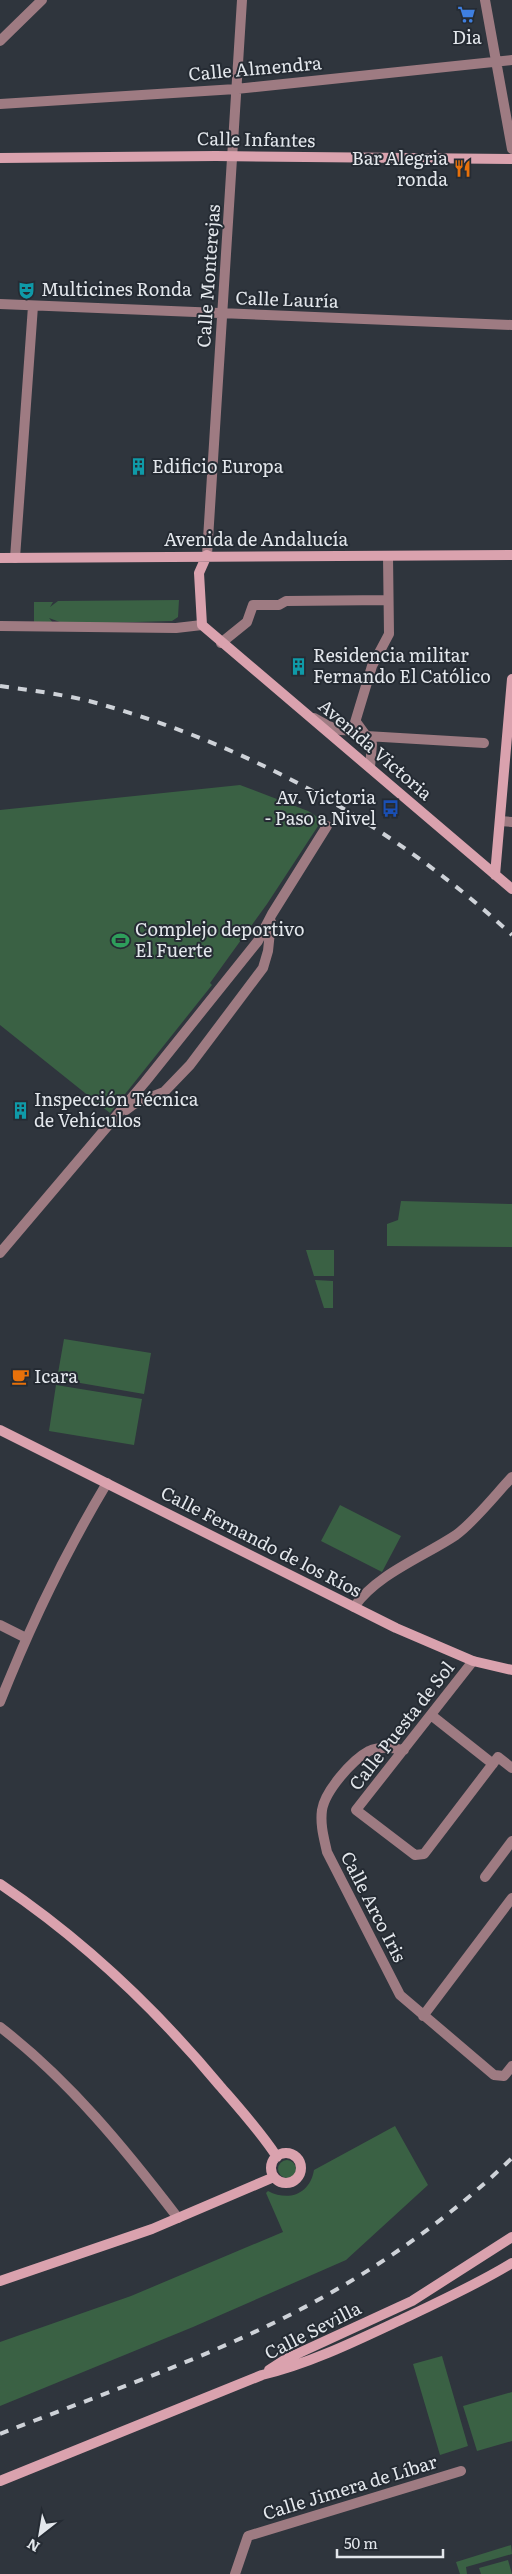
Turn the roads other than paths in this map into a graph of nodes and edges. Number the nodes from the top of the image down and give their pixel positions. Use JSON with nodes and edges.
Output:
{"nodes":[{"id":1,"x":42,"y":0,"type":"edge"},
{"id":2,"x":242,"y":0,"type":"edge"},
{"id":3,"x":484,"y":0,"type":"edge"},
{"id":4,"x":0,"y":41,"type":"edge"},
{"id":5,"x":512,"y":60,"type":"edge"},
{"id":6,"x":496,"y":62,"type":"junction"},
{"id":7,"x":236,"y":89,"type":"junction"},
{"id":8,"x":0,"y":104,"type":"edge"},
{"id":9,"x":512,"y":148,"type":"edge"},
{"id":10,"x":233,"y":156,"type":"junction"},
{"id":11,"x":0,"y":158,"type":"edge"},
{"id":12,"x":512,"y":160,"type":"edge"},
{"id":13,"x":0,"y":304,"type":"edge"},
{"id":14,"x":33,"y":306,"type":"junction"},
{"id":15,"x":222,"y":313,"type":"junction"},
{"id":16,"x":512,"y":325,"type":"edge"},
{"id":17,"x":207,"y":555,"type":"junction"},
{"id":18,"x":512,"y":555,"type":"edge"},
{"id":19,"x":388,"y":556,"type":"junction"},
{"id":20,"x":0,"y":558,"type":"edge"},
{"id":21,"x":15,"y":558,"type":"junction"},
{"id":22,"x":388,"y":600,"type":"junction"},
{"id":23,"x":202,"y":625,"type":"junction"},
{"id":24,"x":0,"y":626,"type":"edge"},
{"id":25,"x":221,"y":643,"type":"junction"},
{"id":26,"x":512,"y":679,"type":"edge"},
{"id":27,"x":310,"y":716,"type":"junction"},
{"id":28,"x":356,"y":722,"type":"junction"},
{"id":29,"x":366,"y":736,"type":"junction"},
{"id":30,"x":484,"y":743,"type":"dead end"},
{"id":31,"x":370,"y":767,"type":"junction"},
{"id":32,"x":500,"y":822,"type":"junction"},
{"id":33,"x":512,"y":822,"type":"edge"},
{"id":34,"x":327,"y":826,"type":"dead end"},
{"id":35,"x":495,"y":875,"type":"junction"},
{"id":36,"x":512,"y":889,"type":"edge"},
{"id":37,"x":272,"y":914,"type":"junction"},
{"id":38,"x":108,"y":1126,"type":"junction"},
{"id":39,"x":0,"y":1253,"type":"edge"},
{"id":40,"x":0,"y":1430,"type":"edge"},
{"id":41,"x":512,"y":1477,"type":"edge"},
{"id":42,"x":107,"y":1483,"type":"junction"},
{"id":43,"x":354,"y":1608,"type":"junction"},
{"id":44,"x":0,"y":1625,"type":"edge"},
{"id":45,"x":26,"y":1638,"type":"junction"},
{"id":46,"x":473,"y":1661,"type":"junction"},
{"id":47,"x":512,"y":1670,"type":"edge"},
{"id":48,"x":0,"y":1702,"type":"edge"},
{"id":49,"x":431,"y":1715,"type":"junction"},
{"id":50,"x":404,"y":1750,"type":"junction"},
{"id":51,"x":493,"y":1764,"type":"junction"},
{"id":52,"x":512,"y":1768,"type":"edge"},
{"id":53,"x":512,"y":1840,"type":"edge"},
{"id":54,"x":485,"y":1877,"type":"dead end"},
{"id":55,"x":0,"y":1884,"type":"edge"},
{"id":56,"x":512,"y":1898,"type":"edge"},
{"id":57,"x":423,"y":2016,"type":"junction"},
{"id":58,"x":0,"y":2027,"type":"edge"},
{"id":59,"x":512,"y":2066,"type":"edge"},
{"id":60,"x":277,"y":2157,"type":"junction"},
{"id":61,"x":274,"y":2177,"type":"junction"},
{"id":62,"x":178,"y":2218,"type":"junction"},
{"id":63,"x":512,"y":2237,"type":"edge"},
{"id":64,"x":512,"y":2263,"type":"edge"},
{"id":65,"x":0,"y":2281,"type":"edge"},
{"id":66,"x":262,"y":2375,"type":"junction"},
{"id":67,"x":461,"y":2471,"type":"dead end"},
{"id":68,"x":0,"y":2481,"type":"edge"},
{"id":69,"x":236,"y":2574,"type":"edge"}],
"edges":[{"from":1,"to":4,"type":"street"},
{"from":2,"to":7,"type":"street","name":"Calle Monterejas"},
{"from":3,"to":6,"type":"street"},
{"from":5,"to":6,"type":"street","name":"Calle Almendra"},
{"from":6,"to":7,"type":"street","name":"Calle Almendra"},
{"from":6,"to":9,"type":"street"},
{"from":7,"to":8,"type":"street","name":"Calle Almendra"},
{"from":7,"to":10,"type":"street","name":"Calle Monterejas"},
{"from":10,"to":11,"type":"main road","name":"Calle Infantes"},
{"from":10,"to":12,"type":"main road","name":"Calle Infantes"},
{"from":10,"to":15,"type":"street","name":"Calle Monterejas"},
{"from":13,"to":14,"type":"street","name":"Calle Lauría"},
{"from":14,"to":15,"type":"street","name":"Calle Lauría"},
{"from":14,"to":21,"type":"street"},
{"from":15,"to":16,"type":"street","name":"Calle Lauría"},
{"from":15,"to":17,"type":"street","name":"Calle Monterejas"},
{"from":17,"to":19,"type":"main road","name":"Avenida de Andalucía"},
{"from":17,"to":21,"type":"main road","name":"Avenida de Andalucía"},
{"from":17,"to":23,"type":"main road"},
{"from":18,"to":19,"type":"main road","name":"Avenida de Andalucía"},
{"from":19,"to":22,"type":"street"},
{"from":20,"to":21,"type":"main road","name":"Avenida de Andalucía"},
{"from":22,"to":25,"type":"street"},
{"from":22,"to":28,"type":"street"},
{"from":23,"to":24,"type":"street"},
{"from":23,"to":25,"type":"main road","name":"Avenida Victoria"},
{"from":25,"to":27,"type":"main road","name":"Avenida Victoria"},
{"from":26,"to":32,"type":"main road"},
{"from":27,"to":28,"type":"street"},
{"from":27,"to":31,"type":"main road","name":"Avenida Victoria"},
{"from":28,"to":29,"type":"street"},
{"from":29,"to":30,"type":"street"},
{"from":29,"to":31,"type":"street"},
{"from":31,"to":35,"type":"main road","name":"Avenida Victoria"},
{"from":32,"to":33,"type":"street"},
{"from":32,"to":35,"type":"main road"},
{"from":34,"to":37,"type":"street"},
{"from":35,"to":36,"type":"main road","name":"Avenida Victoria"},
{"from":37,"to":38,"type":"street"},
{"from":37,"to":38,"type":"street"},
{"from":38,"to":39,"type":"street"},
{"from":40,"to":42,"type":"main road","name":"Calle Fernando de los Ríos"},
{"from":41,"to":43,"type":"street"},
{"from":42,"to":43,"type":"main road","name":"Calle Fernando de los Ríos"},
{"from":42,"to":45,"type":"street"},
{"from":43,"to":46,"type":"main road","name":"Calle Fernando de los Ríos"},
{"from":44,"to":45,"type":"street"},
{"from":45,"to":48,"type":"street"},
{"from":46,"to":47,"type":"main road","name":"Calle Fernando de los Ríos"},
{"from":46,"to":49,"type":"street","name":"Calle Puesta de Sol"},
{"from":49,"to":50,"type":"street","name":"Calle Puesta de Sol"},
{"from":49,"to":51,"type":"street"},
{"from":50,"to":51,"type":"street","name":"Calle Puesta de Sol"},
{"from":50,"to":57,"type":"street","name":"Calle Arco Iris"},
{"from":51,"to":52,"type":"street"},
{"from":53,"to":54,"type":"street"},
{"from":55,"to":60,"type":"main road"},
{"from":56,"to":57,"type":"street"},
{"from":57,"to":59,"type":"street","name":"Calle Arco Iris"},
{"from":58,"to":62,"type":"street"},
{"from":60,"to":61,"type":"main road"},
{"from":60,"to":61,"type":"main road"},
{"from":61,"to":62,"type":"main road"},
{"from":62,"to":65,"type":"main road"},
{"from":63,"to":66,"type":"main road","name":"Calle Sevilla"},
{"from":64,"to":66,"type":"main road","name":"Calle Sevilla"},
{"from":66,"to":68,"type":"main road"},
{"from":67,"to":69,"type":"street","name":"Calle Jimera de Líbar"}]}
